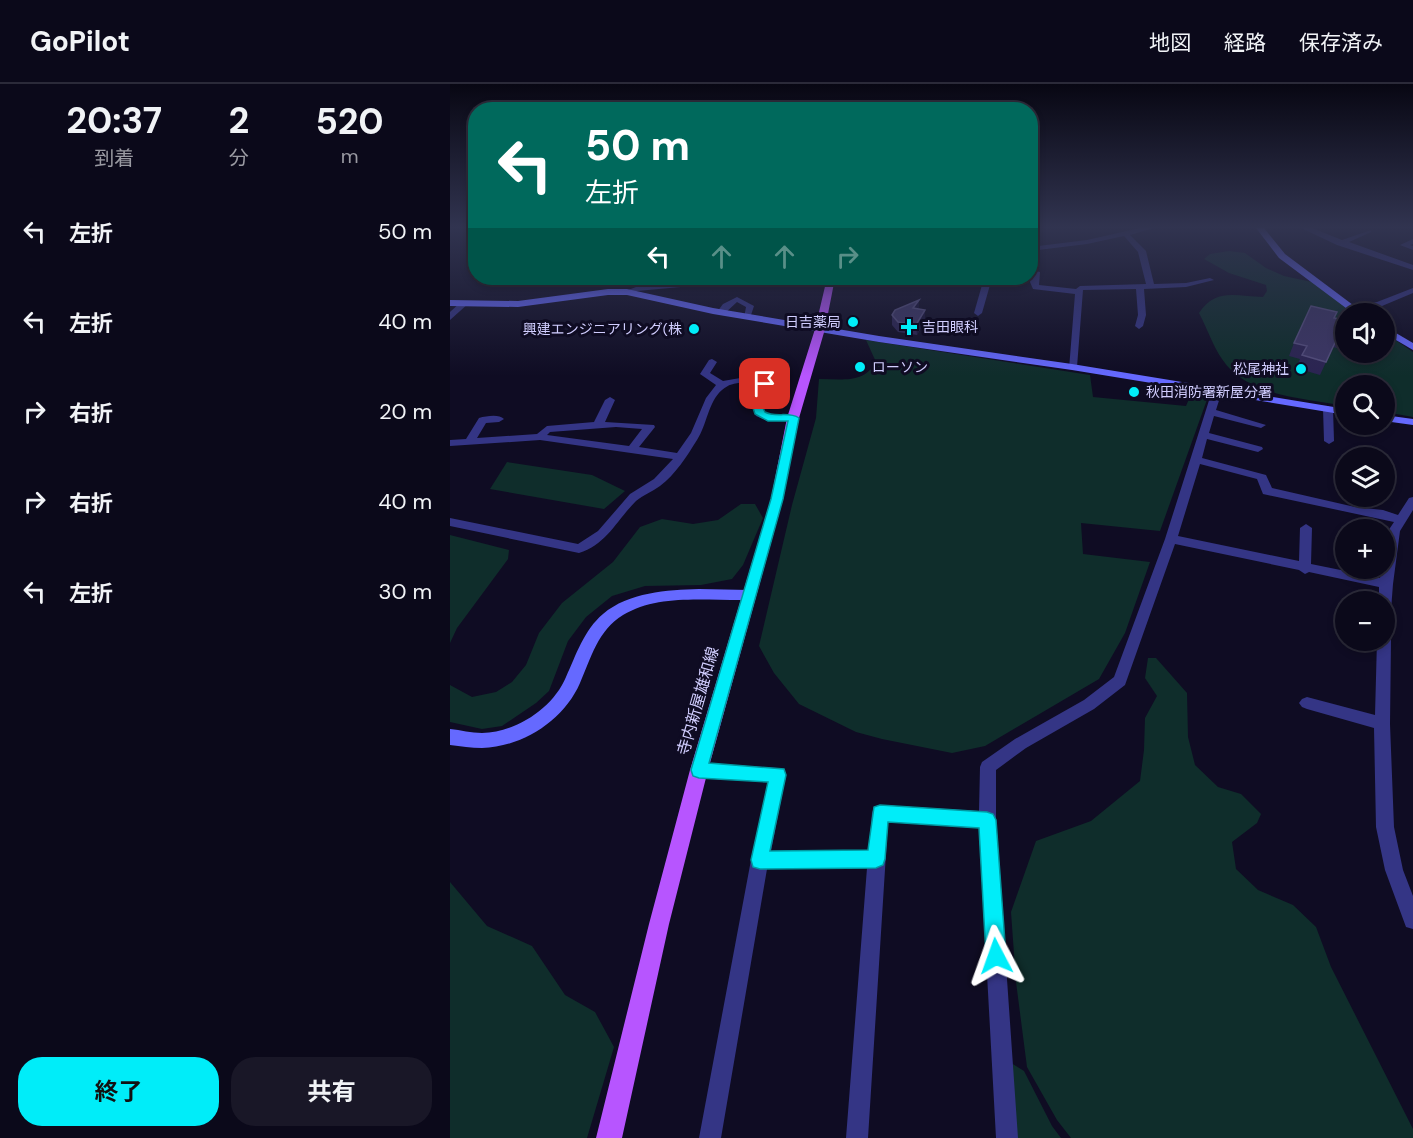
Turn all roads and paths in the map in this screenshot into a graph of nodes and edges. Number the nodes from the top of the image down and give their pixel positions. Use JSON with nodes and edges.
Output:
{"nodes":[{"id":1,"x":1149,"y":277,"type":"edge"},
{"id":2,"x":1311,"y":277,"type":"edge"},
{"id":3,"x":1210,"y":280,"type":"dead end"},
{"id":4,"x":680,"y":285,"type":"edge"},
{"id":5,"x":829,"y":285,"type":"edge"},
{"id":6,"x":986,"y":285,"type":"edge"},
{"id":7,"x":1035,"y":285,"type":"edge"},
{"id":8,"x":1140,"y":286,"type":"junction"},
{"id":9,"x":1152,"y":286,"type":"junction"},
{"id":10,"x":1413,"y":290,"type":"edge"},
{"id":11,"x":1079,"y":291,"type":"junction"},
{"id":12,"x":627,"y":292,"type":"junction"},
{"id":13,"x":450,"y":303,"type":"edge"},
{"id":14,"x":465,"y":303,"type":"junction"},
{"id":15,"x":1346,"y":303,"type":"edge"},
{"id":16,"x":1381,"y":303,"type":"edge"},
{"id":17,"x":722,"y":312,"type":"junction"},
{"id":18,"x":978,"y":314,"type":"dead end"},
{"id":19,"x":747,"y":316,"type":"junction"},
{"id":20,"x":450,"y":317,"type":"edge"},
{"id":21,"x":1140,"y":326,"type":"dead end"},
{"id":22,"x":820,"y":329,"type":"junction"},
{"id":23,"x":1395,"y":336,"type":"edge"},
{"id":24,"x":1413,"y":347,"type":"edge"},
{"id":25,"x":712,"y":362,"type":"dead end"},
{"id":26,"x":1072,"y":367,"type":"junction"},
{"id":27,"x":723,"y":385,"type":"junction"},
{"id":28,"x":1217,"y":391,"type":"junction"},
{"id":29,"x":610,"y":400,"type":"dead end"},
{"id":30,"x":1328,"y":409,"type":"junction"},
{"id":31,"x":1335,"y":410,"type":"edge"},
{"id":32,"x":1210,"y":412,"type":"junction"},
{"id":33,"x":793,"y":418,"type":"junction"},
{"id":34,"x":499,"y":419,"type":"dead end"},
{"id":35,"x":1395,"y":420,"type":"edge"},
{"id":36,"x":1413,"y":423,"type":"edge"},
{"id":37,"x":1261,"y":425,"type":"dead end"},
{"id":38,"x":598,"y":426,"type":"junction"},
{"id":39,"x":1203,"y":435,"type":"junction"},
{"id":40,"x":540,"y":437,"type":"junction"},
{"id":41,"x":470,"y":441,"type":"junction"},
{"id":42,"x":1329,"y":441,"type":"dead end"},
{"id":43,"x":450,"y":442,"type":"edge"},
{"id":44,"x":1258,"y":449,"type":"dead end"},
{"id":45,"x":631,"y":450,"type":"junction"},
{"id":46,"x":678,"y":456,"type":"junction"},
{"id":47,"x":1195,"y":460,"type":"junction"},
{"id":48,"x":1413,"y":501,"type":"edge"},
{"id":49,"x":1400,"y":520,"type":"junction"},
{"id":50,"x":450,"y":522,"type":"edge"},
{"id":51,"x":1306,"y":528,"type":"dead end"},
{"id":52,"x":1171,"y":539,"type":"junction"},
{"id":53,"x":1305,"y":569,"type":"junction"},
{"id":54,"x":1386,"y":584,"type":"junction"},
{"id":55,"x":1386,"y":591,"type":"edge"},
{"id":56,"x":748,"y":595,"type":"junction"},
{"id":57,"x":1384,"y":651,"type":"edge"},
{"id":58,"x":1307,"y":703,"type":"dead end"},
{"id":59,"x":1382,"y":724,"type":"junction"},
{"id":60,"x":450,"y":737,"type":"edge"},
{"id":61,"x":699,"y":770,"type":"junction"},
{"id":62,"x":987,"y":820,"type":"junction"},
{"id":63,"x":876,"y":859,"type":"junction"},
{"id":64,"x":760,"y":860,"type":"junction"},
{"id":65,"x":1413,"y":920,"type":"edge"},
{"id":66,"x":609,"y":1138,"type":"edge"},
{"id":67,"x":710,"y":1138,"type":"edge"},
{"id":68,"x":856,"y":1138,"type":"edge"},
{"id":69,"x":1007,"y":1138,"type":"edge"}],
"edges":[{"from":1,"to":9,"type":"street"},
{"from":2,"to":15,"type":"street"},
{"from":3,"to":9,"type":"street"},
{"from":4,"to":12,"type":"street"},
{"from":5,"to":22,"type":"main road","name":"寺内新屋雄和線"},
{"from":6,"to":18,"type":"street"},
{"from":7,"to":11,"type":"street"},
{"from":8,"to":9,"type":"street"},
{"from":8,"to":11,"type":"street"},
{"from":8,"to":21,"type":"street"},
{"from":10,"to":16,"type":"street"},
{"from":11,"to":26,"type":"street"},
{"from":12,"to":14,"type":"street"},
{"from":12,"to":17,"type":"street"},
{"from":13,"to":14,"type":"street"},
{"from":14,"to":20,"type":"street"},
{"from":17,"to":19,"type":"street"},
{"from":17,"to":19,"type":"street"},
{"from":19,"to":22,"type":"street"},
{"from":22,"to":26,"type":"street"},
{"from":22,"to":33,"type":"main road","name":"寺内新屋雄和線"},
{"from":23,"to":24,"type":"street"},
{"from":25,"to":27,"type":"street"},
{"from":26,"to":28,"type":"street"},
{"from":27,"to":33,"type":"street"},
{"from":27,"to":46,"type":"street"},
{"from":28,"to":30,"type":"street"},
{"from":28,"to":32,"type":"street"},
{"from":29,"to":38,"type":"street"},
{"from":30,"to":31,"type":"street"},
{"from":30,"to":42,"type":"street"},
{"from":32,"to":37,"type":"street"},
{"from":32,"to":39,"type":"street"},
{"from":33,"to":56,"type":"main road","name":"寺内新屋雄和線"},
{"from":34,"to":41,"type":"street"},
{"from":35,"to":36,"type":"street"},
{"from":38,"to":40,"type":"street"},
{"from":38,"to":45,"type":"street"},
{"from":39,"to":44,"type":"street"},
{"from":39,"to":47,"type":"street"},
{"from":40,"to":41,"type":"street"},
{"from":40,"to":45,"type":"street"},
{"from":41,"to":43,"type":"street"},
{"from":45,"to":46,"type":"street"},
{"from":46,"to":50,"type":"street"},
{"from":47,"to":49,"type":"street"},
{"from":47,"to":52,"type":"street"},
{"from":48,"to":49,"type":"street"},
{"from":49,"to":54,"type":"street"},
{"from":51,"to":53,"type":"street"},
{"from":52,"to":53,"type":"street"},
{"from":52,"to":62,"type":"street"},
{"from":53,"to":54,"type":"street"},
{"from":54,"to":55,"type":"street"},
{"from":56,"to":60,"type":"street"},
{"from":56,"to":61,"type":"main road","name":"寺内新屋雄和線"},
{"from":57,"to":59,"type":"street"},
{"from":58,"to":59,"type":"street"},
{"from":59,"to":65,"type":"street"},
{"from":61,"to":64,"type":"street"},
{"from":61,"to":66,"type":"main road","name":"寺内新屋雄和線"},
{"from":62,"to":63,"type":"street"},
{"from":62,"to":69,"type":"street"},
{"from":63,"to":64,"type":"street"},
{"from":63,"to":68,"type":"street"},
{"from":64,"to":67,"type":"street"}]}
